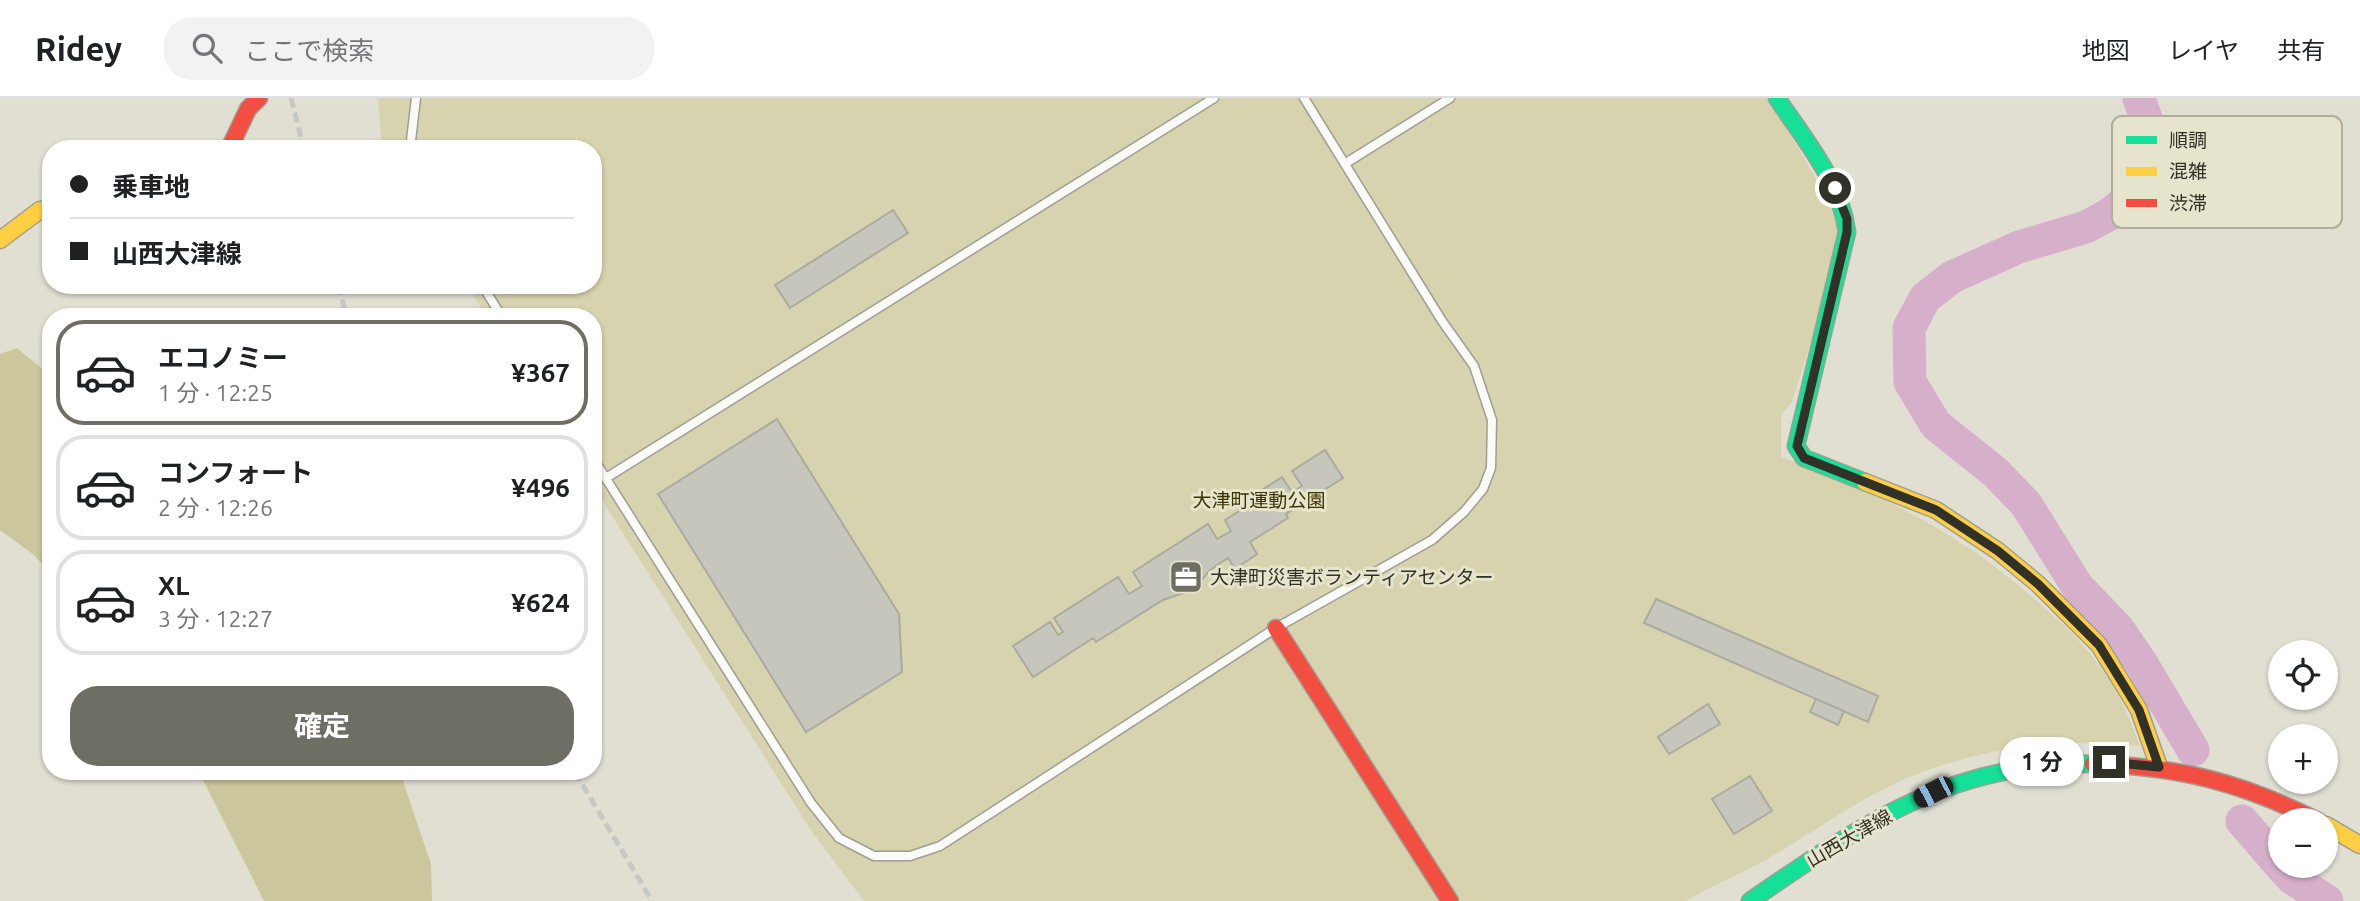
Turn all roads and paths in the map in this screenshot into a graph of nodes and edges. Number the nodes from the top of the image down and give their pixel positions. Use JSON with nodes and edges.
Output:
{"nodes":[{"id":1,"x":259,"y":98,"type":"edge"},
{"id":2,"x":416,"y":98,"type":"edge"},
{"id":3,"x":1213,"y":98,"type":"edge"},
{"id":4,"x":1304,"y":98,"type":"edge"},
{"id":5,"x":1450,"y":98,"type":"edge"},
{"id":6,"x":1777,"y":98,"type":"edge"},
{"id":7,"x":233,"y":140,"type":"edge"},
{"id":8,"x":411,"y":140,"type":"edge"},
{"id":9,"x":1346,"y":163,"type":"junction"},
{"id":10,"x":42,"y":210,"type":"edge"},
{"id":11,"x":0,"y":240,"type":"edge"},
{"id":12,"x":602,"y":472,"type":"edge"},
{"id":13,"x":606,"y":478,"type":"junction"},
{"id":14,"x":1276,"y":628,"type":"junction"},
{"id":15,"x":2159,"y":767,"type":"junction"},
{"id":16,"x":2292,"y":808,"type":"edge"},
{"id":17,"x":2338,"y":832,"type":"edge"},
{"id":18,"x":2360,"y":845,"type":"edge"},
{"id":19,"x":1450,"y":901,"type":"edge"},
{"id":20,"x":1750,"y":901,"type":"edge"}],
"edges":[{"from":1,"to":7,"type":"street"},
{"from":2,"to":8,"type":"lane"},
{"from":3,"to":13,"type":"lane"},
{"from":4,"to":9,"type":"lane"},
{"from":5,"to":9,"type":"lane"},
{"from":6,"to":15,"type":"street"},
{"from":9,"to":14,"type":"lane"},
{"from":10,"to":11,"type":"street"},
{"from":12,"to":13,"type":"lane"},
{"from":13,"to":14,"type":"lane"},
{"from":14,"to":19,"type":"street"},
{"from":15,"to":16,"type":"street","name":"山西大津線"},
{"from":15,"to":20,"type":"street","name":"山西大津線"},
{"from":17,"to":18,"type":"street"}]}
